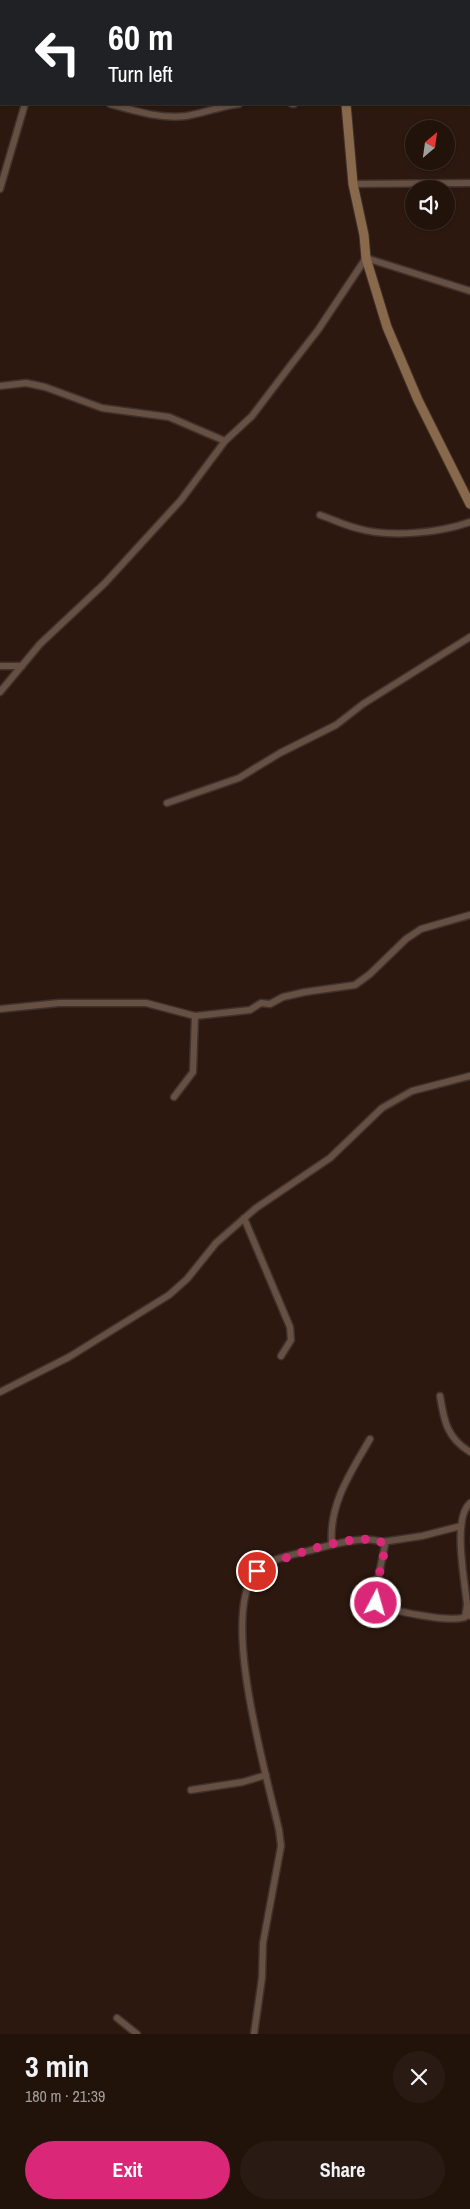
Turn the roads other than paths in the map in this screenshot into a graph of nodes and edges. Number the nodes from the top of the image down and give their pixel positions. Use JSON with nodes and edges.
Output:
{"nodes":[{"id":1,"x":25,"y":105,"type":"edge"},
{"id":2,"x":114,"y":105,"type":"edge"},
{"id":3,"x":235,"y":105,"type":"edge"},
{"id":4,"x":346,"y":105,"type":"edge"},
{"id":5,"x":470,"y":183,"type":"edge"},
{"id":6,"x":353,"y":184,"type":"junction"},
{"id":7,"x":0,"y":189,"type":"edge"},
{"id":8,"x":366,"y":258,"type":"junction"},
{"id":9,"x":470,"y":291,"type":"edge"},
{"id":10,"x":0,"y":386,"type":"edge"},
{"id":11,"x":225,"y":441,"type":"junction"},
{"id":12,"x":469,"y":499,"type":"edge"},
{"id":13,"x":320,"y":515,"type":"dead end"},
{"id":14,"x":470,"y":522,"type":"edge"},
{"id":15,"x":470,"y":636,"type":"edge"},
{"id":16,"x":0,"y":666,"type":"edge"},
{"id":17,"x":22,"y":666,"type":"junction"},
{"id":18,"x":0,"y":692,"type":"edge"},
{"id":19,"x":167,"y":803,"type":"dead end"},
{"id":20,"x":470,"y":915,"type":"edge"},
{"id":21,"x":0,"y":1009,"type":"edge"},
{"id":22,"x":196,"y":1016,"type":"junction"},
{"id":23,"x":470,"y":1076,"type":"edge"},
{"id":24,"x":174,"y":1097,"type":"dead end"},
{"id":25,"x":244,"y":1218,"type":"junction"},
{"id":26,"x":281,"y":1356,"type":"dead end"},
{"id":27,"x":0,"y":1392,"type":"edge"},
{"id":28,"x":440,"y":1396,"type":"dead end"},
{"id":29,"x":370,"y":1439,"type":"dead end"},
{"id":30,"x":470,"y":1452,"type":"edge"},
{"id":31,"x":470,"y":1503,"type":"edge"},
{"id":32,"x":461,"y":1526,"type":"junction"},
{"id":33,"x":382,"y":1542,"type":"junction"},
{"id":34,"x":332,"y":1544,"type":"junction"},
{"id":35,"x":467,"y":1604,"type":"junction"},
{"id":36,"x":470,"y":1616,"type":"edge"},
{"id":37,"x":266,"y":1775,"type":"junction"},
{"id":38,"x":191,"y":1790,"type":"dead end"},
{"id":39,"x":117,"y":2018,"type":"dead end"},
{"id":40,"x":137,"y":2034,"type":"edge"},
{"id":41,"x":254,"y":2034,"type":"edge"}],
"edges":[{"from":1,"to":7,"type":"street"},
{"from":2,"to":3,"type":"street"},
{"from":4,"to":6,"type":"main road"},
{"from":5,"to":6,"type":"street"},
{"from":6,"to":8,"type":"main road"},
{"from":8,"to":9,"type":"street"},
{"from":8,"to":11,"type":"street"},
{"from":8,"to":12,"type":"main road"},
{"from":10,"to":11,"type":"street"},
{"from":11,"to":17,"type":"street"},
{"from":13,"to":14,"type":"street"},
{"from":15,"to":19,"type":"street"},
{"from":16,"to":17,"type":"street"},
{"from":17,"to":18,"type":"street"},
{"from":20,"to":22,"type":"street"},
{"from":21,"to":22,"type":"street"},
{"from":22,"to":24,"type":"street"},
{"from":23,"to":25,"type":"street"},
{"from":25,"to":26,"type":"street"},
{"from":25,"to":27,"type":"street"},
{"from":28,"to":30,"type":"street"},
{"from":29,"to":34,"type":"street"},
{"from":31,"to":32,"type":"street"},
{"from":32,"to":33,"type":"street"},
{"from":32,"to":35,"type":"street"},
{"from":33,"to":34,"type":"street"},
{"from":33,"to":35,"type":"street"},
{"from":34,"to":37,"type":"street"},
{"from":35,"to":36,"type":"street"},
{"from":37,"to":38,"type":"street"},
{"from":37,"to":41,"type":"street"},
{"from":39,"to":40,"type":"street"}]}
